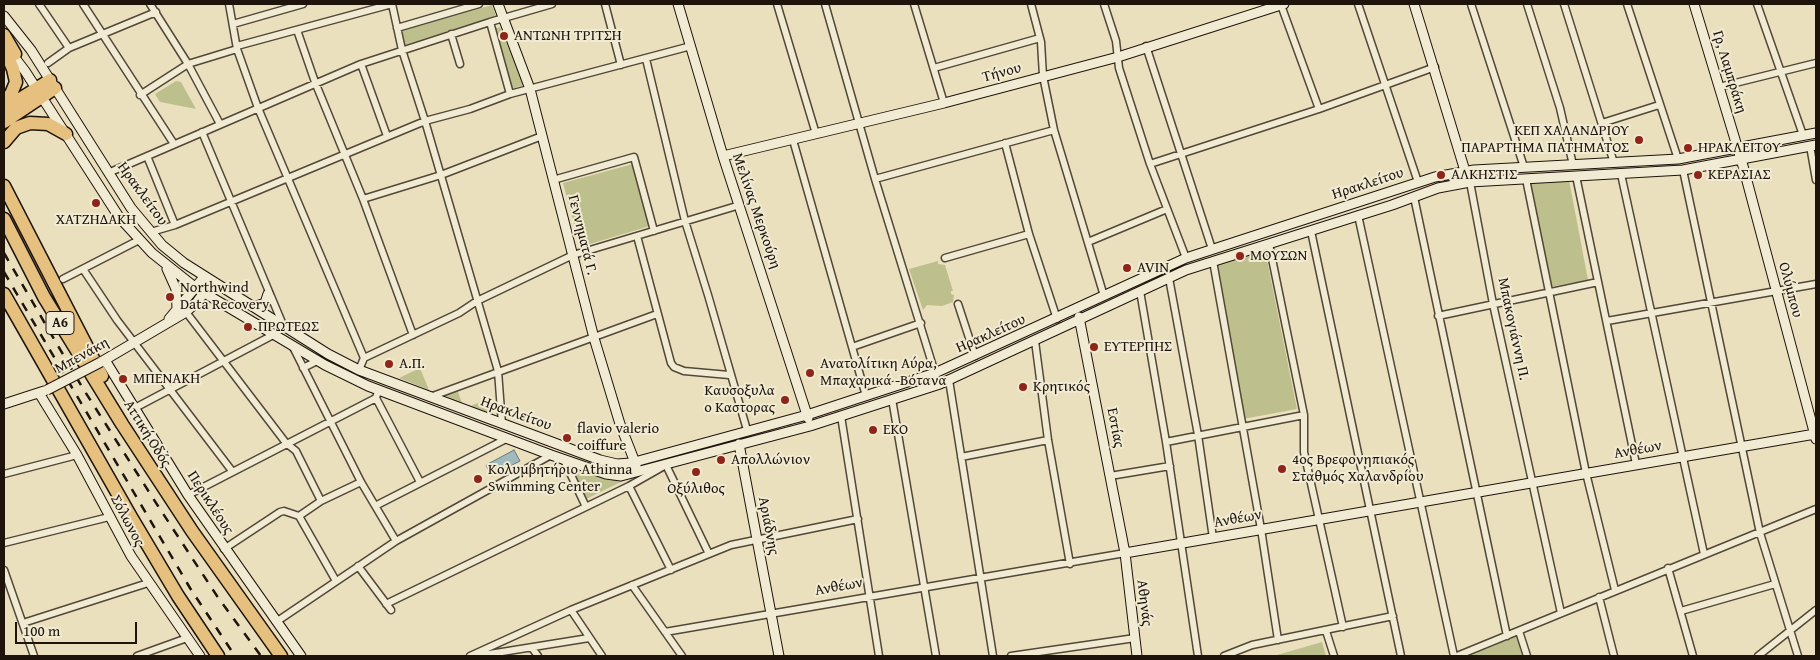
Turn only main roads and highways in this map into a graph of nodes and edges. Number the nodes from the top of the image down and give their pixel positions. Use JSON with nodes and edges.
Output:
{"nodes":[{"id":1,"x":4,"y":35,"type":"edge"},
{"id":2,"x":4,"y":48,"type":"edge"},
{"id":3,"x":21,"y":65,"type":"road end"},
{"id":4,"x":53,"y":84,"type":"road end"},
{"id":5,"x":40,"y":93,"type":"junction"},
{"id":6,"x":4,"y":101,"type":"edge"},
{"id":7,"x":4,"y":109,"type":"edge"},
{"id":8,"x":4,"y":122,"type":"edge"},
{"id":9,"x":66,"y":134,"type":"road end"},
{"id":10,"x":4,"y":142,"type":"edge"},
{"id":11,"x":4,"y":186,"type":"edge"},
{"id":12,"x":4,"y":218,"type":"edge"},
{"id":13,"x":4,"y":294,"type":"edge"},
{"id":14,"x":4,"y":313,"type":"edge"},
{"id":15,"x":122,"y":424,"type":"junction"},
{"id":16,"x":79,"y":426,"type":"junction"},
{"id":17,"x":218,"y":656,"type":"edge"},
{"id":18,"x":282,"y":656,"type":"edge"}],
"edges":[{"from":1,"to":3,"type":"highway"},
{"from":2,"to":6,"type":"highway"},
{"from":4,"to":5,"type":"highway"},
{"from":5,"to":7,"type":"highway"},
{"from":5,"to":8,"type":"highway"},
{"from":9,"to":10,"type":"highway"},
{"from":11,"to":15,"type":"highway"},
{"from":12,"to":15,"type":"highway","name":"Αττική Οδός","number":"Α6"},
{"from":13,"to":16,"type":"highway","number":"Α6"},
{"from":14,"to":16,"type":"highway"},
{"from":15,"to":18,"type":"highway","name":"Αττική Οδός","number":"Α6"},
{"from":16,"to":17,"type":"highway","number":"Α6"}]}
